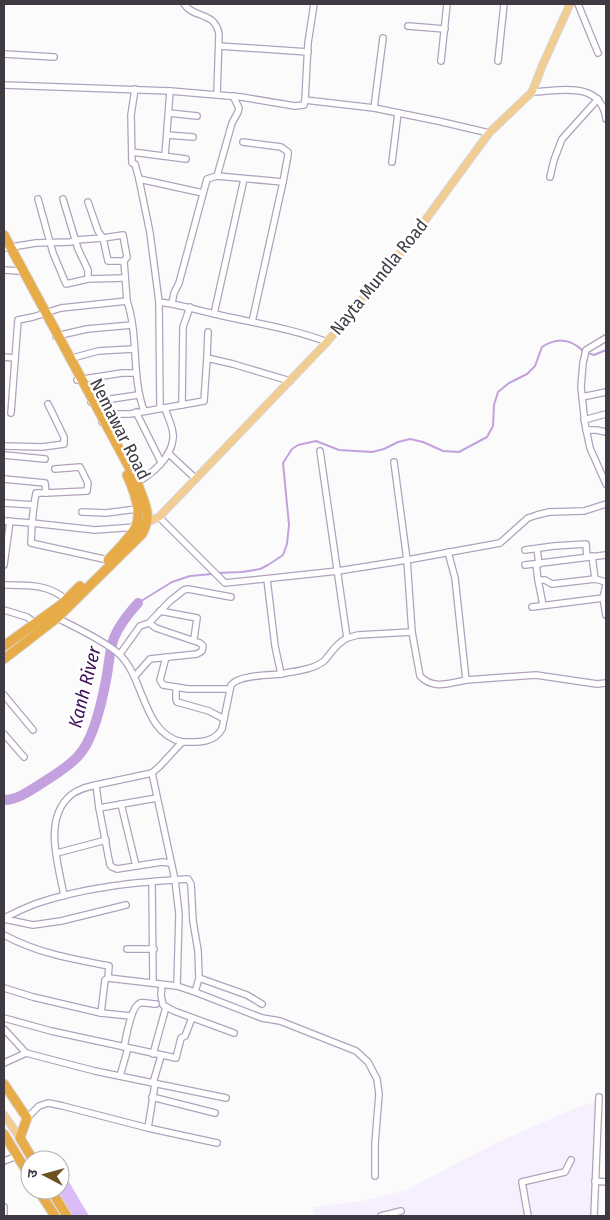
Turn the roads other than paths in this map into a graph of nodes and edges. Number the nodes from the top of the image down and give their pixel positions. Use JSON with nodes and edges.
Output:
{"nodes":[{"id":1,"x":184,"y":4,"type":"edge"},
{"id":2,"x":314,"y":4,"type":"edge"},
{"id":3,"x":447,"y":4,"type":"edge"},
{"id":4,"x":504,"y":4,"type":"edge"},
{"id":5,"x":570,"y":4,"type":"edge"},
{"id":6,"x":578,"y":4,"type":"edge"},
{"id":7,"x":408,"y":26,"type":"dead end"},
{"id":8,"x":445,"y":29,"type":"junction"},
{"id":9,"x":383,"y":38,"type":"dead end"},
{"id":10,"x":219,"y":46,"type":"junction"},
{"id":11,"x":308,"y":52,"type":"junction"},
{"id":12,"x":4,"y":54,"type":"edge"},
{"id":13,"x":598,"y":54,"type":"dead end"},
{"id":14,"x":54,"y":56,"type":"dead end"},
{"id":15,"x":441,"y":61,"type":"dead end"},
{"id":16,"x":498,"y":61,"type":"dead end"},
{"id":17,"x":4,"y":85,"type":"edge"},
{"id":18,"x":135,"y":89,"type":"junction"},
{"id":19,"x":170,"y":91,"type":"junction"},
{"id":20,"x":532,"y":92,"type":"junction"},
{"id":21,"x":217,"y":94,"type":"junction"},
{"id":22,"x":233,"y":96,"type":"junction"},
{"id":23,"x":606,"y":98,"type":"edge"},
{"id":24,"x":306,"y":100,"type":"junction"},
{"id":25,"x":598,"y":100,"type":"junction"},
{"id":26,"x":374,"y":108,"type":"junction"},
{"id":27,"x":169,"y":113,"type":"junction"},
{"id":28,"x":398,"y":114,"type":"junction"},
{"id":29,"x":197,"y":116,"type":"dead end"},
{"id":30,"x":606,"y":119,"type":"edge"},
{"id":31,"x":489,"y":133,"type":"junction"},
{"id":32,"x":167,"y":135,"type":"junction"},
{"id":33,"x":193,"y":137,"type":"dead end"},
{"id":34,"x":244,"y":142,"type":"dead end"},
{"id":35,"x":132,"y":152,"type":"junction"},
{"id":36,"x":165,"y":156,"type":"junction"},
{"id":37,"x":186,"y":159,"type":"dead end"},
{"id":38,"x":392,"y":162,"type":"dead end"},
{"id":39,"x":217,"y":176,"type":"junction"},
{"id":40,"x":550,"y":178,"type":"dead end"},
{"id":41,"x":139,"y":179,"type":"junction"},
{"id":42,"x":244,"y":179,"type":"junction"},
{"id":43,"x":283,"y":182,"type":"junction"},
{"id":44,"x":202,"y":193,"type":"junction"},
{"id":45,"x":38,"y":199,"type":"dead end"},
{"id":46,"x":63,"y":199,"type":"dead end"},
{"id":47,"x":88,"y":202,"type":"dead end"},
{"id":48,"x":4,"y":235,"type":"edge"},
{"id":49,"x":103,"y":238,"type":"junction"},
{"id":50,"x":76,"y":240,"type":"junction"},
{"id":51,"x":51,"y":244,"type":"junction"},
{"id":52,"x":6,"y":247,"type":"edge"},
{"id":53,"x":124,"y":261,"type":"junction"},
{"id":54,"x":4,"y":270,"type":"edge"},
{"id":55,"x":19,"y":271,"type":"junction"},
{"id":56,"x":124,"y":278,"type":"junction"},
{"id":57,"x":88,"y":279,"type":"junction"},
{"id":58,"x":127,"y":301,"type":"junction"},
{"id":59,"x":159,"y":302,"type":"junction"},
{"id":60,"x":172,"y":303,"type":"junction"},
{"id":61,"x":190,"y":307,"type":"junction"},
{"id":62,"x":44,"y":313,"type":"junction"},
{"id":63,"x":214,"y":314,"type":"junction"},
{"id":64,"x":252,"y":322,"type":"junction"},
{"id":65,"x":132,"y":324,"type":"junction"},
{"id":66,"x":208,"y":332,"type":"dead end"},
{"id":67,"x":56,"y":336,"type":"junction"},
{"id":68,"x":606,"y":338,"type":"edge"},
{"id":69,"x":327,"y":342,"type":"junction"},
{"id":70,"x":133,"y":349,"type":"junction"},
{"id":71,"x":4,"y":357,"type":"edge"},
{"id":72,"x":14,"y":358,"type":"junction"},
{"id":73,"x":207,"y":358,"type":"junction"},
{"id":74,"x":69,"y":359,"type":"junction"},
{"id":75,"x":135,"y":373,"type":"junction"},
{"id":76,"x":79,"y":380,"type":"junction"},
{"id":77,"x":290,"y":381,"type":"junction"},
{"id":78,"x":606,"y":392,"type":"edge"},
{"id":79,"x":138,"y":395,"type":"junction"},
{"id":80,"x":582,"y":397,"type":"junction"},
{"id":81,"x":92,"y":402,"type":"junction"},
{"id":82,"x":48,"y":404,"type":"dead end"},
{"id":83,"x":182,"y":405,"type":"junction"},
{"id":84,"x":162,"y":408,"type":"junction"},
{"id":85,"x":144,"y":411,"type":"junction"},
{"id":86,"x":136,"y":412,"type":"junction"},
{"id":87,"x":11,"y":413,"type":"dead end"},
{"id":88,"x":606,"y":414,"type":"edge"},
{"id":89,"x":584,"y":420,"type":"junction"},
{"id":90,"x":102,"y":422,"type":"junction"},
{"id":91,"x":586,"y":430,"type":"junction"},
{"id":92,"x":606,"y":432,"type":"edge"},
{"id":93,"x":4,"y":446,"type":"edge"},
{"id":94,"x":320,"y":451,"type":"dead end"},
{"id":95,"x":168,"y":453,"type":"junction"},
{"id":96,"x":4,"y":455,"type":"edge"},
{"id":97,"x":45,"y":459,"type":"dead end"},
{"id":98,"x":161,"y":462,"type":"junction"},
{"id":99,"x":394,"y":462,"type":"dead end"},
{"id":100,"x":55,"y":469,"type":"dead end"},
{"id":101,"x":4,"y":479,"type":"edge"},
{"id":102,"x":196,"y":479,"type":"junction"},
{"id":103,"x":134,"y":484,"type":"junction"},
{"id":104,"x":606,"y":484,"type":"edge"},
{"id":105,"x":46,"y":492,"type":"junction"},
{"id":106,"x":4,"y":503,"type":"edge"},
{"id":107,"x":606,"y":504,"type":"edge"},
{"id":108,"x":34,"y":506,"type":"junction"},
{"id":109,"x":137,"y":509,"type":"junction"},
{"id":110,"x":82,"y":512,"type":"dead end"},
{"id":111,"x":159,"y":517,"type":"junction"},
{"id":112,"x":7,"y":521,"type":"edge"},
{"id":113,"x":148,"y":522,"type":"junction"},
{"id":114,"x":32,"y":524,"type":"junction"},
{"id":115,"x":136,"y":526,"type":"junction"},
{"id":116,"x":537,"y":549,"type":"junction"},
{"id":117,"x":525,"y":550,"type":"dead end"},
{"id":118,"x":448,"y":552,"type":"junction"},
{"id":119,"x":606,"y":555,"type":"edge"},
{"id":120,"x":589,"y":556,"type":"junction"},
{"id":121,"x":108,"y":560,"type":"junction"},
{"id":122,"x":407,"y":560,"type":"junction"},
{"id":123,"x":537,"y":564,"type":"junction"},
{"id":124,"x":4,"y":565,"type":"edge"},
{"id":125,"x":525,"y":565,"type":"dead end"},
{"id":126,"x":338,"y":570,"type":"junction"},
{"id":127,"x":267,"y":579,"type":"junction"},
{"id":128,"x":594,"y":579,"type":"junction"},
{"id":129,"x":538,"y":580,"type":"junction"},
{"id":130,"x":606,"y":583,"type":"edge"},
{"id":131,"x":4,"y":585,"type":"edge"},
{"id":132,"x":231,"y":597,"type":"dead end"},
{"id":133,"x":603,"y":598,"type":"junction"},
{"id":134,"x":66,"y":600,"type":"junction"},
{"id":135,"x":543,"y":605,"type":"junction"},
{"id":136,"x":532,"y":607,"type":"dead end"},
{"id":137,"x":4,"y":610,"type":"edge"},
{"id":138,"x":160,"y":611,"type":"junction"},
{"id":139,"x":606,"y":615,"type":"edge"},
{"id":140,"x":53,"y":616,"type":"junction"},
{"id":141,"x":35,"y":623,"type":"junction"},
{"id":142,"x":148,"y":623,"type":"junction"},
{"id":143,"x":412,"y":632,"type":"junction"},
{"id":144,"x":346,"y":638,"type":"junction"},
{"id":145,"x":194,"y":640,"type":"junction"},
{"id":146,"x":4,"y":646,"type":"edge"},
{"id":147,"x":120,"y":654,"type":"junction"},
{"id":148,"x":166,"y":657,"type":"junction"},
{"id":149,"x":4,"y":659,"type":"edge"},
{"id":150,"x":281,"y":674,"type":"junction"},
{"id":151,"x":135,"y":676,"type":"junction"},
{"id":152,"x":466,"y":680,"type":"junction"},
{"id":153,"x":606,"y":683,"type":"edge"},
{"id":154,"x":176,"y":687,"type":"junction"},
{"id":155,"x":230,"y":689,"type":"junction"},
{"id":156,"x":4,"y":695,"type":"edge"},
{"id":157,"x":224,"y":720,"type":"junction"},
{"id":158,"x":33,"y":730,"type":"dead end"},
{"id":159,"x":4,"y":734,"type":"edge"},
{"id":160,"x":177,"y":741,"type":"junction"},
{"id":161,"x":24,"y":757,"type":"dead end"},
{"id":162,"x":154,"y":771,"type":"junction"},
{"id":163,"x":96,"y":785,"type":"junction"},
{"id":164,"x":157,"y":798,"type":"junction"},
{"id":165,"x":121,"y":804,"type":"junction"},
{"id":166,"x":99,"y":808,"type":"junction"},
{"id":167,"x":106,"y":840,"type":"junction"},
{"id":168,"x":57,"y":853,"type":"junction"},
{"id":169,"x":170,"y":863,"type":"junction"},
{"id":170,"x":136,"y":866,"type":"junction"},
{"id":171,"x":175,"y":880,"type":"junction"},
{"id":172,"x":152,"y":882,"type":"junction"},
{"id":173,"x":64,"y":896,"type":"junction"},
{"id":174,"x":126,"y":905,"type":"dead end"},
{"id":175,"x":4,"y":919,"type":"edge"},
{"id":176,"x":4,"y":936,"type":"edge"},
{"id":177,"x":127,"y":949,"type":"dead end"},
{"id":178,"x":154,"y":949,"type":"junction"},
{"id":179,"x":108,"y":978,"type":"junction"},
{"id":180,"x":199,"y":978,"type":"junction"},
{"id":181,"x":153,"y":983,"type":"junction"},
{"id":182,"x":162,"y":985,"type":"junction"},
{"id":183,"x":177,"y":986,"type":"junction"},
{"id":184,"x":4,"y":988,"type":"edge"},
{"id":185,"x":195,"y":992,"type":"junction"},
{"id":186,"x":156,"y":1004,"type":"dead end"},
{"id":187,"x":262,"y":1004,"type":"dead end"},
{"id":188,"x":166,"y":1007,"type":"junction"},
{"id":189,"x":101,"y":1013,"type":"junction"},
{"id":190,"x":131,"y":1016,"type":"junction"},
{"id":191,"x":4,"y":1018,"type":"edge"},
{"id":192,"x":192,"y":1018,"type":"junction"},
{"id":193,"x":4,"y":1029,"type":"edge"},
{"id":194,"x":234,"y":1033,"type":"dead end"},
{"id":195,"x":126,"y":1048,"type":"junction"},
{"id":196,"x":26,"y":1053,"type":"junction"},
{"id":197,"x":153,"y":1054,"type":"junction"},
{"id":198,"x":161,"y":1056,"type":"junction"},
{"id":199,"x":4,"y":1063,"type":"edge"},
{"id":200,"x":120,"y":1076,"type":"junction"},
{"id":201,"x":154,"y":1083,"type":"junction"},
{"id":202,"x":4,"y":1084,"type":"edge"},
{"id":203,"x":152,"y":1097,"type":"junction"},
{"id":204,"x":599,"y":1097,"type":"dead end"},
{"id":205,"x":226,"y":1098,"type":"dead end"},
{"id":206,"x":216,"y":1112,"type":"dead end"},
{"id":207,"x":4,"y":1114,"type":"edge"},
{"id":208,"x":27,"y":1118,"type":"junction"},
{"id":209,"x":148,"y":1128,"type":"junction"},
{"id":210,"x":4,"y":1134,"type":"edge"},
{"id":211,"x":20,"y":1138,"type":"junction"},
{"id":212,"x":217,"y":1143,"type":"dead end"},
{"id":213,"x":27,"y":1150,"type":"edge"},
{"id":214,"x":17,"y":1156,"type":"junction"},
{"id":215,"x":570,"y":1160,"type":"dead end"},
{"id":216,"x":4,"y":1161,"type":"edge"},
{"id":217,"x":20,"y":1161,"type":"edge"},
{"id":218,"x":376,"y":1176,"type":"dead end"},
{"id":219,"x":595,"y":1182,"type":"junction"},
{"id":220,"x":606,"y":1182,"type":"edge"},
{"id":221,"x":45,"y":1200,"type":"edge"},
{"id":222,"x":57,"y":1200,"type":"edge"},
{"id":223,"x":4,"y":1207,"type":"edge"},
{"id":224,"x":400,"y":1211,"type":"dead end"},
{"id":225,"x":4,"y":1213,"type":"edge"},
{"id":226,"x":55,"y":1216,"type":"edge"},
{"id":227,"x":67,"y":1216,"type":"edge"},
{"id":228,"x":381,"y":1216,"type":"edge"},
{"id":229,"x":528,"y":1216,"type":"edge"},
{"id":230,"x":594,"y":1216,"type":"edge"}],
"edges":[{"from":1,"to":10,"type":"street"},
{"from":2,"to":11,"type":"street"},
{"from":3,"to":8,"type":"street"},
{"from":4,"to":16,"type":"street"},
{"from":5,"to":20,"type":"main road","name":"Nayta Mundla Road"},
{"from":6,"to":13,"type":"street"},
{"from":7,"to":8,"type":"street"},
{"from":8,"to":15,"type":"street"},
{"from":9,"to":26,"type":"street"},
{"from":10,"to":11,"type":"street"},
{"from":10,"to":21,"type":"street"},
{"from":11,"to":24,"type":"street"},
{"from":12,"to":14,"type":"street"},
{"from":17,"to":18,"type":"street"},
{"from":18,"to":19,"type":"street"},
{"from":18,"to":35,"type":"street"},
{"from":19,"to":21,"type":"street"},
{"from":19,"to":27,"type":"street"},
{"from":20,"to":25,"type":"street"},
{"from":20,"to":31,"type":"main road","name":"Nayta Mundla Road"},
{"from":21,"to":22,"type":"street"},
{"from":22,"to":24,"type":"street"},
{"from":22,"to":39,"type":"street"},
{"from":23,"to":25,"type":"street"},
{"from":24,"to":26,"type":"street"},
{"from":25,"to":30,"type":"street"},
{"from":25,"to":40,"type":"street"},
{"from":26,"to":28,"type":"street"},
{"from":27,"to":29,"type":"street"},
{"from":27,"to":32,"type":"street"},
{"from":28,"to":31,"type":"street"},
{"from":28,"to":38,"type":"street"},
{"from":31,"to":69,"type":"main road","name":"Nayta Mundla Road"},
{"from":32,"to":33,"type":"street"},
{"from":32,"to":36,"type":"street"},
{"from":34,"to":43,"type":"street"},
{"from":35,"to":36,"type":"street"},
{"from":35,"to":41,"type":"street"},
{"from":36,"to":37,"type":"street"},
{"from":39,"to":42,"type":"street"},
{"from":39,"to":44,"type":"street"},
{"from":41,"to":44,"type":"street"},
{"from":41,"to":59,"type":"street"},
{"from":42,"to":43,"type":"street"},
{"from":42,"to":63,"type":"street"},
{"from":43,"to":64,"type":"street"},
{"from":44,"to":60,"type":"street"},
{"from":45,"to":51,"type":"street"},
{"from":46,"to":50,"type":"street"},
{"from":47,"to":49,"type":"street"},
{"from":48,"to":52,"type":"highway","name":"Nemawar Road"},
{"from":49,"to":50,"type":"street"},
{"from":49,"to":53,"type":"street"},
{"from":49,"to":53,"type":"street"},
{"from":50,"to":51,"type":"street"},
{"from":50,"to":57,"type":"street"},
{"from":51,"to":52,"type":"street"},
{"from":51,"to":57,"type":"street"},
{"from":52,"to":55,"type":"highway","name":"Nemawar Road"},
{"from":52,"to":62,"type":"highway","name":"Nemawar Road"},
{"from":53,"to":56,"type":"street"},
{"from":54,"to":55,"type":"street"},
{"from":55,"to":62,"type":"highway","name":"Nemawar Road"},
{"from":56,"to":57,"type":"street"},
{"from":56,"to":58,"type":"street"},
{"from":58,"to":62,"type":"street"},
{"from":58,"to":65,"type":"street"},
{"from":59,"to":60,"type":"street"},
{"from":59,"to":84,"type":"street"},
{"from":60,"to":61,"type":"street"},
{"from":61,"to":63,"type":"street"},
{"from":61,"to":83,"type":"street"},
{"from":62,"to":67,"type":"highway","name":"Nemawar Road"},
{"from":62,"to":72,"type":"street"},
{"from":63,"to":64,"type":"street"},
{"from":64,"to":69,"type":"street"},
{"from":65,"to":67,"type":"street"},
{"from":65,"to":70,"type":"street"},
{"from":66,"to":73,"type":"street"},
{"from":67,"to":74,"type":"highway","name":"Nemawar Road"},
{"from":68,"to":80,"type":"street"},
{"from":69,"to":77,"type":"main road","name":"Nayta Mundla Road"},
{"from":70,"to":74,"type":"street"},
{"from":70,"to":75,"type":"street"},
{"from":71,"to":72,"type":"street"},
{"from":72,"to":87,"type":"street"},
{"from":73,"to":77,"type":"street"},
{"from":73,"to":83,"type":"street"},
{"from":74,"to":76,"type":"highway","name":"Nemawar Road"},
{"from":75,"to":76,"type":"street"},
{"from":75,"to":79,"type":"street"},
{"from":76,"to":81,"type":"highway","name":"Nemawar Road"},
{"from":77,"to":102,"type":"main road","name":"Nayta Mundla Road"},
{"from":78,"to":80,"type":"street"},
{"from":79,"to":81,"type":"street"},
{"from":79,"to":85,"type":"street"},
{"from":80,"to":89,"type":"street"},
{"from":81,"to":90,"type":"highway","name":"Nemawar Road"},
{"from":82,"to":93,"type":"street"},
{"from":83,"to":84,"type":"street"},
{"from":84,"to":85,"type":"street"},
{"from":84,"to":95,"type":"street"},
{"from":85,"to":86,"type":"street"},
{"from":86,"to":90,"type":"street"},
{"from":86,"to":98,"type":"street"},
{"from":88,"to":89,"type":"street"},
{"from":89,"to":91,"type":"street"},
{"from":90,"to":103,"type":"highway","name":"Nemawar Road"},
{"from":91,"to":92,"type":"street"},
{"from":91,"to":104,"type":"street"},
{"from":94,"to":126,"type":"street"},
{"from":95,"to":98,"type":"street"},
{"from":95,"to":102,"type":"street"},
{"from":96,"to":97,"type":"street"},
{"from":98,"to":103,"type":"street"},
{"from":99,"to":122,"type":"street"},
{"from":100,"to":105,"type":"street"},
{"from":101,"to":105,"type":"street"},
{"from":102,"to":111,"type":"main road","name":"Nayta Mundla Road"},
{"from":103,"to":109,"type":"highway","name":"Nemawar Road"},
{"from":103,"to":113,"type":"highway","name":"Nemawar Road"},
{"from":105,"to":108,"type":"street"},
{"from":106,"to":108,"type":"street"},
{"from":107,"to":118,"type":"street"},
{"from":108,"to":114,"type":"street"},
{"from":109,"to":110,"type":"street"},
{"from":109,"to":115,"type":"highway","name":"Nemawar Road"},
{"from":111,"to":113,"type":"main road","name":"Nayta Mundla Road"},
{"from":111,"to":127,"type":"street"},
{"from":112,"to":114,"type":"street"},
{"from":112,"to":124,"type":"street"},
{"from":113,"to":115,"type":"main road","name":"Nayta Mundla Road"},
{"from":113,"to":140,"type":"highway"},
{"from":114,"to":115,"type":"street"},
{"from":114,"to":121,"type":"street"},
{"from":115,"to":121,"type":"highway"},
{"from":116,"to":117,"type":"street"},
{"from":116,"to":120,"type":"street"},
{"from":116,"to":123,"type":"street"},
{"from":118,"to":122,"type":"street"},
{"from":118,"to":152,"type":"street"},
{"from":119,"to":120,"type":"street"},
{"from":120,"to":123,"type":"street"},
{"from":120,"to":128,"type":"street"},
{"from":121,"to":134,"type":"highway"},
{"from":122,"to":126,"type":"street"},
{"from":122,"to":143,"type":"street"},
{"from":123,"to":125,"type":"street"},
{"from":123,"to":129,"type":"street"},
{"from":126,"to":127,"type":"street"},
{"from":126,"to":144,"type":"street"},
{"from":127,"to":150,"type":"street"},
{"from":128,"to":129,"type":"street"},
{"from":128,"to":130,"type":"street"},
{"from":129,"to":135,"type":"street"},
{"from":130,"to":133,"type":"street"},
{"from":131,"to":134,"type":"street"},
{"from":132,"to":138,"type":"street"},
{"from":133,"to":135,"type":"street"},
{"from":133,"to":139,"type":"street"},
{"from":134,"to":140,"type":"highway"},
{"from":135,"to":136,"type":"street"},
{"from":137,"to":141,"type":"street"},
{"from":138,"to":142,"type":"street"},
{"from":138,"to":145,"type":"street"},
{"from":140,"to":141,"type":"highway"},
{"from":140,"to":147,"type":"street"},
{"from":140,"to":149,"type":"highway"},
{"from":141,"to":146,"type":"highway"},
{"from":142,"to":145,"type":"street"},
{"from":142,"to":147,"type":"street"},
{"from":143,"to":144,"type":"street"},
{"from":143,"to":152,"type":"street"},
{"from":144,"to":150,"type":"street"},
{"from":145,"to":148,"type":"street"},
{"from":147,"to":151,"type":"street"},
{"from":148,"to":151,"type":"street"},
{"from":148,"to":154,"type":"street"},
{"from":150,"to":155,"type":"street"},
{"from":151,"to":160,"type":"street"},
{"from":152,"to":153,"type":"street"},
{"from":154,"to":155,"type":"street"},
{"from":154,"to":157,"type":"street"},
{"from":155,"to":157,"type":"street"},
{"from":156,"to":158,"type":"street"},
{"from":157,"to":160,"type":"street"},
{"from":159,"to":161,"type":"street"},
{"from":160,"to":162,"type":"street"},
{"from":162,"to":163,"type":"street"},
{"from":162,"to":164,"type":"street"},
{"from":163,"to":166,"type":"street"},
{"from":163,"to":168,"type":"street"},
{"from":164,"to":165,"type":"street"},
{"from":164,"to":169,"type":"street"},
{"from":165,"to":166,"type":"street"},
{"from":165,"to":170,"type":"street"},
{"from":166,"to":167,"type":"street"},
{"from":167,"to":168,"type":"street"},
{"from":167,"to":170,"type":"street"},
{"from":168,"to":173,"type":"street"},
{"from":169,"to":170,"type":"street"},
{"from":169,"to":171,"type":"street"},
{"from":171,"to":172,"type":"street"},
{"from":171,"to":180,"type":"street"},
{"from":171,"to":183,"type":"street"},
{"from":172,"to":173,"type":"street"},
{"from":172,"to":178,"type":"street"},
{"from":173,"to":175,"type":"street"},
{"from":174,"to":175,"type":"street"},
{"from":176,"to":179,"type":"street"},
{"from":177,"to":178,"type":"street"},
{"from":178,"to":181,"type":"street"},
{"from":179,"to":181,"type":"street"},
{"from":179,"to":189,"type":"street"},
{"from":180,"to":185,"type":"street"},
{"from":180,"to":187,"type":"street"},
{"from":181,"to":182,"type":"street"},
{"from":182,"to":183,"type":"street"},
{"from":182,"to":188,"type":"street"},
{"from":183,"to":185,"type":"street"},
{"from":184,"to":189,"type":"street"},
{"from":185,"to":218,"type":"street"},
{"from":186,"to":190,"type":"street"},
{"from":188,"to":192,"type":"street"},
{"from":188,"to":197,"type":"street"},
{"from":189,"to":190,"type":"street"},
{"from":190,"to":195,"type":"street"},
{"from":191,"to":195,"type":"street"},
{"from":192,"to":194,"type":"street"},
{"from":192,"to":198,"type":"street"},
{"from":193,"to":196,"type":"street"},
{"from":195,"to":197,"type":"street"},
{"from":195,"to":200,"type":"street"},
{"from":196,"to":199,"type":"street"},
{"from":196,"to":200,"type":"street"},
{"from":197,"to":198,"type":"street"},
{"from":198,"to":201,"type":"street"},
{"from":200,"to":201,"type":"street"},
{"from":201,"to":203,"type":"street"},
{"from":201,"to":205,"type":"street"},
{"from":202,"to":208,"type":"highway"},
{"from":203,"to":206,"type":"street"},
{"from":203,"to":209,"type":"street"},
{"from":204,"to":219,"type":"street"},
{"from":207,"to":211,"type":"main road"},
{"from":208,"to":209,"type":"street"},
{"from":208,"to":211,"type":"highway"},
{"from":209,"to":212,"type":"street"},
{"from":210,"to":214,"type":"highway"},
{"from":211,"to":213,"type":"highway"},
{"from":214,"to":216,"type":"street"},
{"from":214,"to":217,"type":"highway"},
{"from":215,"to":229,"type":"street"},
{"from":219,"to":220,"type":"street"},
{"from":219,"to":230,"type":"street"},
{"from":221,"to":226,"type":"highway"},
{"from":222,"to":227,"type":"highway"},
{"from":223,"to":225,"type":"street"},
{"from":224,"to":228,"type":"street"}]}
